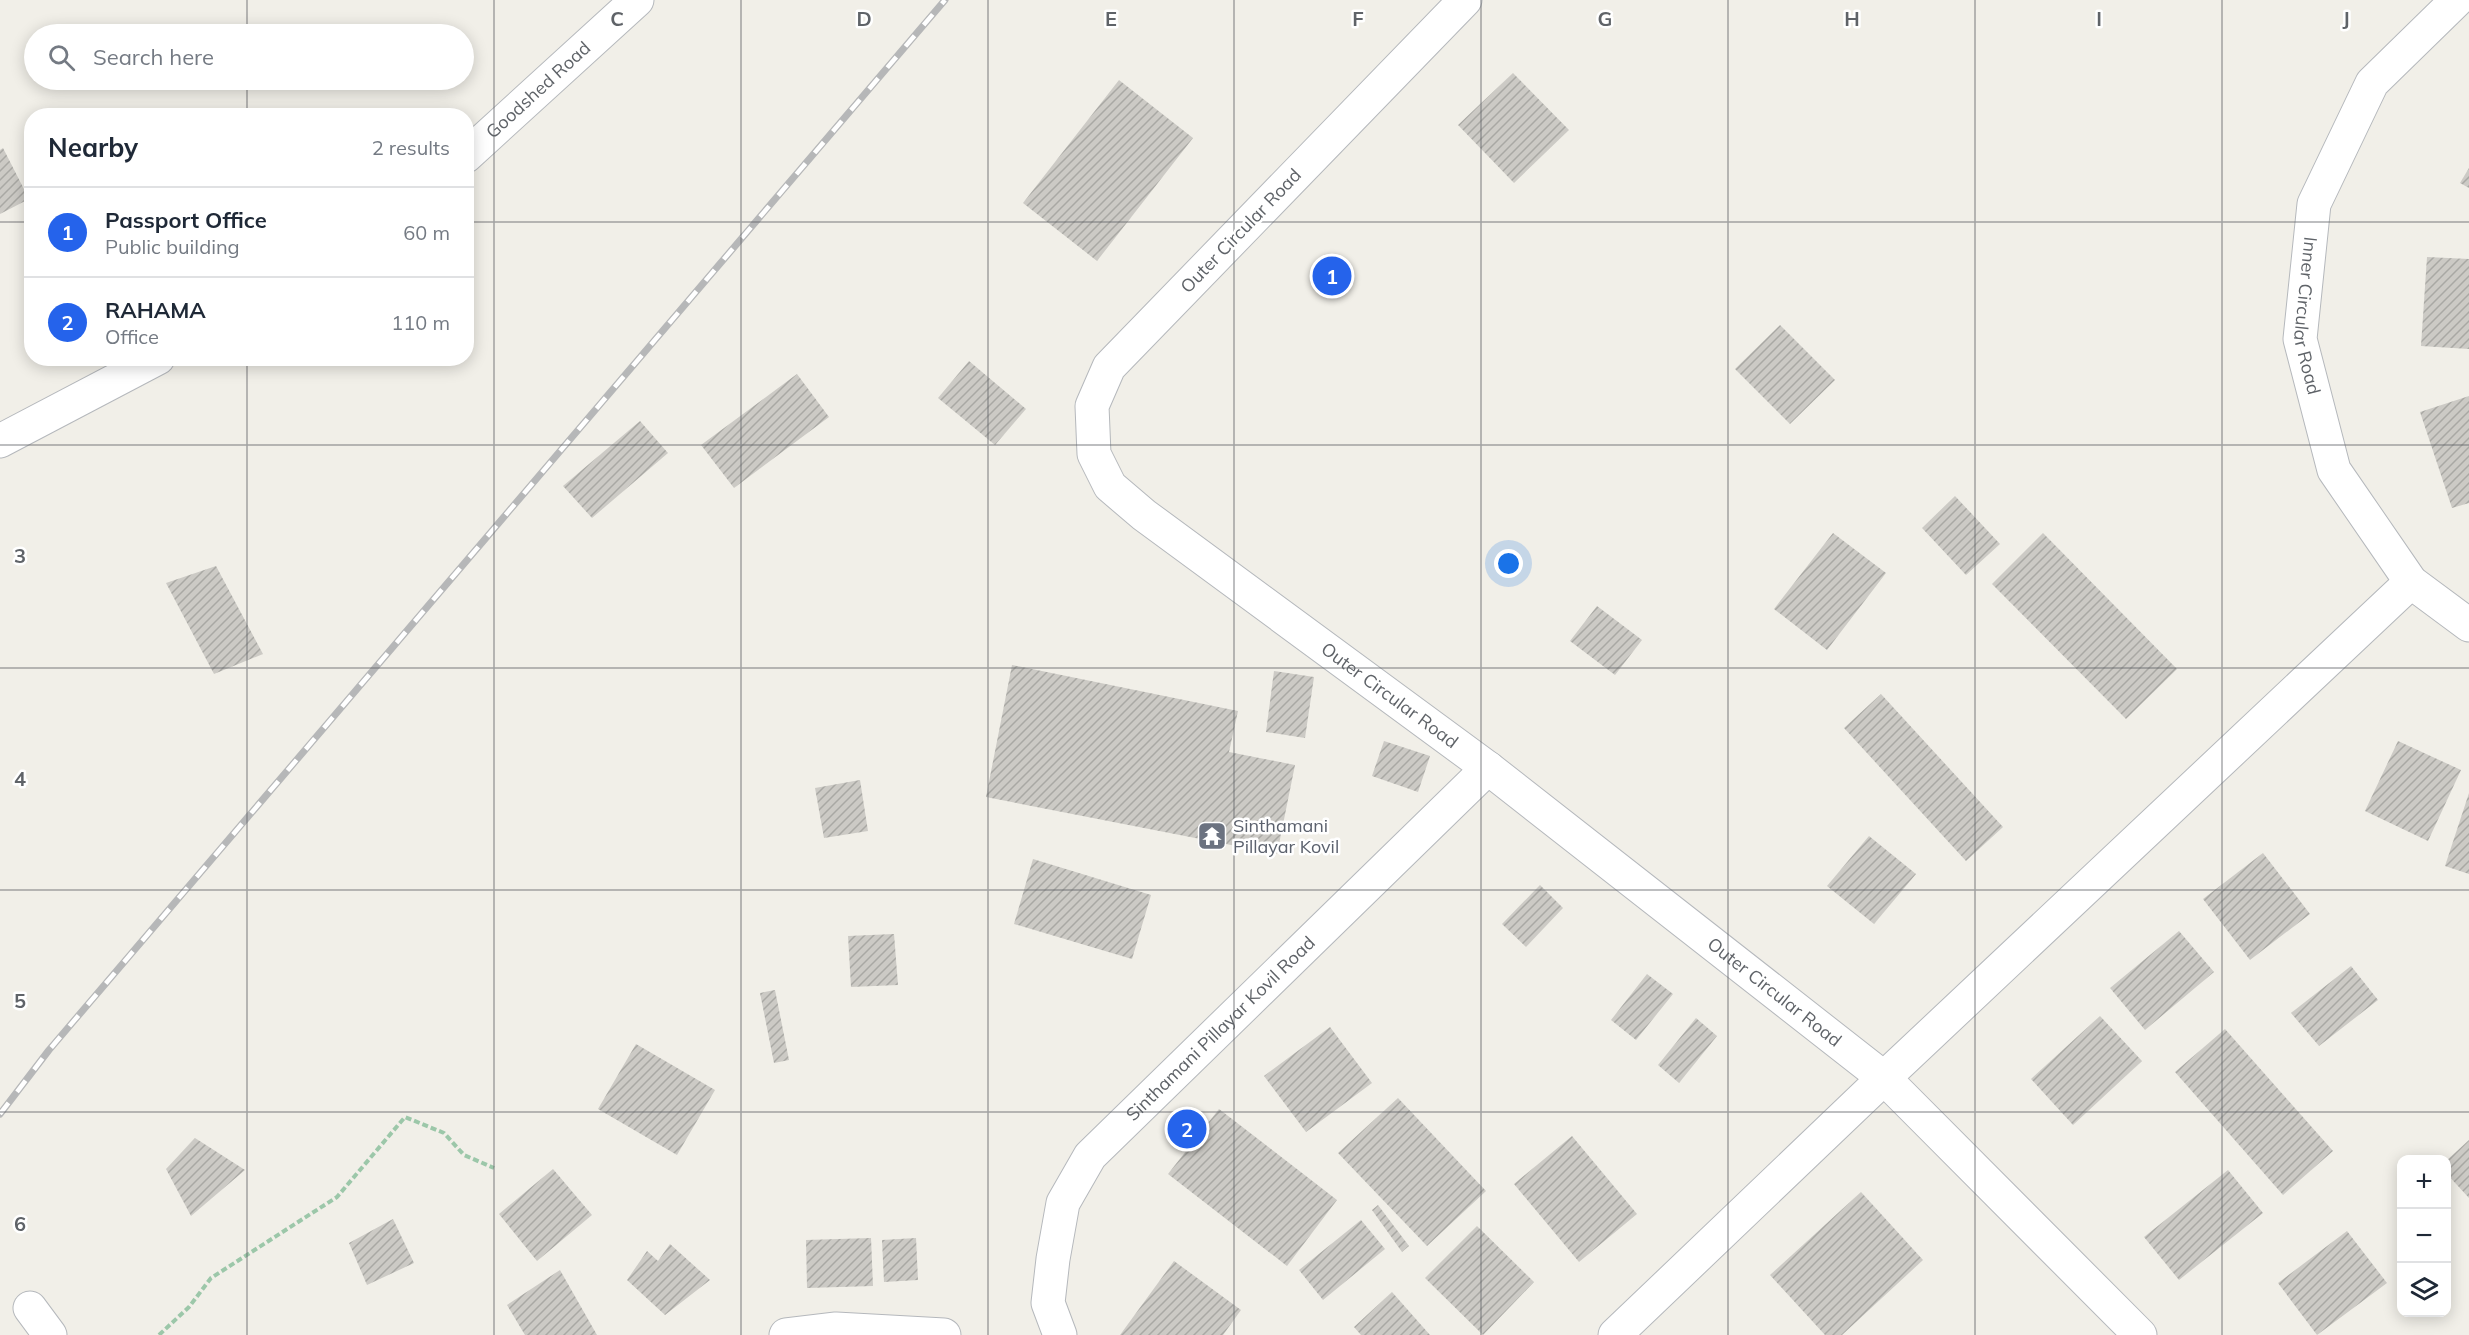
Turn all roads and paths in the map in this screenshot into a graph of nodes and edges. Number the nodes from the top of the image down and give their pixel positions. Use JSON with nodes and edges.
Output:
{"nodes":[{"id":1,"x":637,"y":0,"type":"edge"},
{"id":2,"x":1465,"y":0,"type":"edge"},
{"id":3,"x":2457,"y":0,"type":"edge"},
{"id":4,"x":474,"y":149,"type":"edge"},
{"id":5,"x":143,"y":366,"type":"edge"},
{"id":6,"x":0,"y":441,"type":"edge"},
{"id":7,"x":2411,"y":582,"type":"junction"},
{"id":8,"x":2469,"y":625,"type":"edge"},
{"id":9,"x":1488,"y":768,"type":"junction"},
{"id":10,"x":1884,"y":1078,"type":"junction"},
{"id":11,"x":494,"y":1168,"type":"dead end"},
{"id":12,"x":30,"y":1308,"type":"dead end"},
{"id":13,"x":50,"y":1335,"type":"edge"},
{"id":14,"x":159,"y":1335,"type":"edge"},
{"id":15,"x":786,"y":1335,"type":"edge"},
{"id":16,"x":944,"y":1335,"type":"edge"},
{"id":17,"x":1060,"y":1335,"type":"edge"},
{"id":18,"x":1615,"y":1335,"type":"edge"},
{"id":19,"x":2140,"y":1335,"type":"edge"}],
"edges":[{"from":1,"to":4,"type":"street","name":"Goodshed Road"},
{"from":2,"to":9,"type":"street","name":"Outer Circular Road"},
{"from":3,"to":7,"type":"street","name":"Inner Circular Road"},
{"from":5,"to":6,"type":"street"},
{"from":7,"to":8,"type":"street","name":"Inner Circular Road"},
{"from":7,"to":10,"type":"street"},
{"from":9,"to":10,"type":"street","name":"Outer Circular Road"},
{"from":9,"to":17,"type":"street","name":"Sinthamani Pillayar Kovil Road"},
{"from":10,"to":18,"type":"street"},
{"from":10,"to":19,"type":"street","name":"Outer Circular Road"},
{"from":11,"to":14,"type":"path"},
{"from":12,"to":13,"type":"street"},
{"from":15,"to":16,"type":"street"}]}
